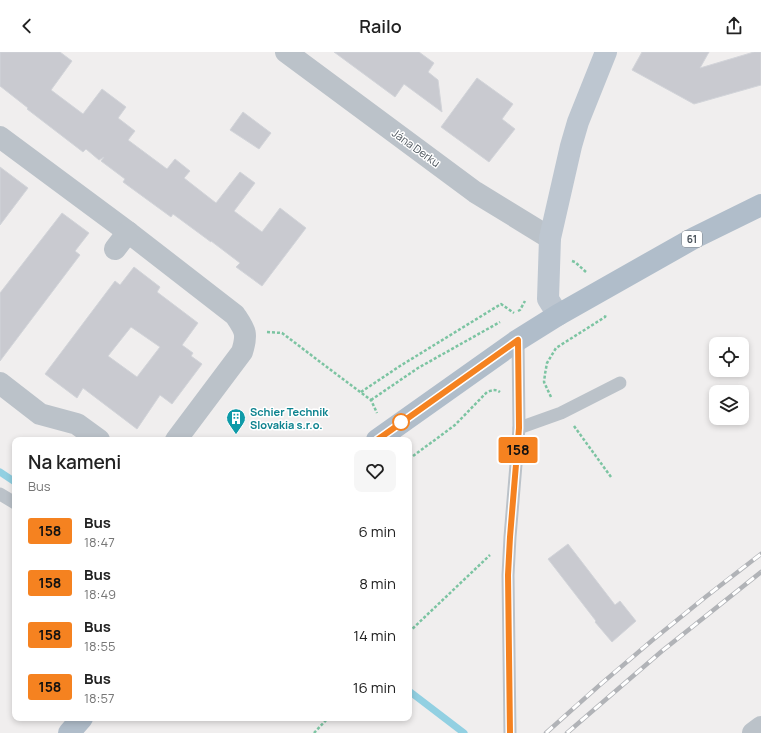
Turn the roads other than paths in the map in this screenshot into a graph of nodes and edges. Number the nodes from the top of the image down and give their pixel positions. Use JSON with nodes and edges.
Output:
{"nodes":[{"id":1,"x":286,"y":52,"type":"edge"},
{"id":2,"x":606,"y":52,"type":"edge"},
{"id":3,"x":0,"y":137,"type":"edge"},
{"id":4,"x":761,"y":205,"type":"edge"},
{"id":5,"x":128,"y":232,"type":"junction"},
{"id":6,"x":550,"y":238,"type":"junction"},
{"id":7,"x":115,"y":249,"type":"dead end"},
{"id":8,"x":558,"y":315,"type":"junction"},
{"id":9,"x":518,"y":340,"type":"junction"},
{"id":10,"x":620,"y":382,"type":"dead end"},
{"id":11,"x":0,"y":383,"type":"edge"},
{"id":12,"x":519,"y":428,"type":"junction"},
{"id":13,"x":95,"y":437,"type":"edge"},
{"id":14,"x":178,"y":437,"type":"edge"},
{"id":15,"x":381,"y":437,"type":"edge"},
{"id":16,"x":0,"y":494,"type":"edge"},
{"id":17,"x":12,"y":500,"type":"edge"},
{"id":18,"x":79,"y":721,"type":"edge"},
{"id":19,"x":761,"y":727,"type":"edge"},
{"id":20,"x":69,"y":733,"type":"edge"},
{"id":21,"x":510,"y":733,"type":"edge"},
{"id":22,"x":753,"y":733,"type":"edge"}],
"edges":[{"from":1,"to":6,"type":"street","name":"Jána Derku"},
{"from":2,"to":6,"type":"street"},
{"from":3,"to":5,"type":"street"},
{"from":4,"to":8,"type":"main road","number":"61"},
{"from":5,"to":7,"type":"street"},
{"from":5,"to":14,"type":"street"},
{"from":6,"to":8,"type":"street"},
{"from":8,"to":9,"type":"main road","number":"61"},
{"from":9,"to":12,"type":"lane"},
{"from":9,"to":15,"type":"main road","number":"61"},
{"from":10,"to":12,"type":"lane"},
{"from":11,"to":13,"type":"street"},
{"from":12,"to":21,"type":"lane"},
{"from":16,"to":17,"type":"lane"},
{"from":18,"to":20,"type":"main road"},
{"from":19,"to":22,"type":"street"}]}
